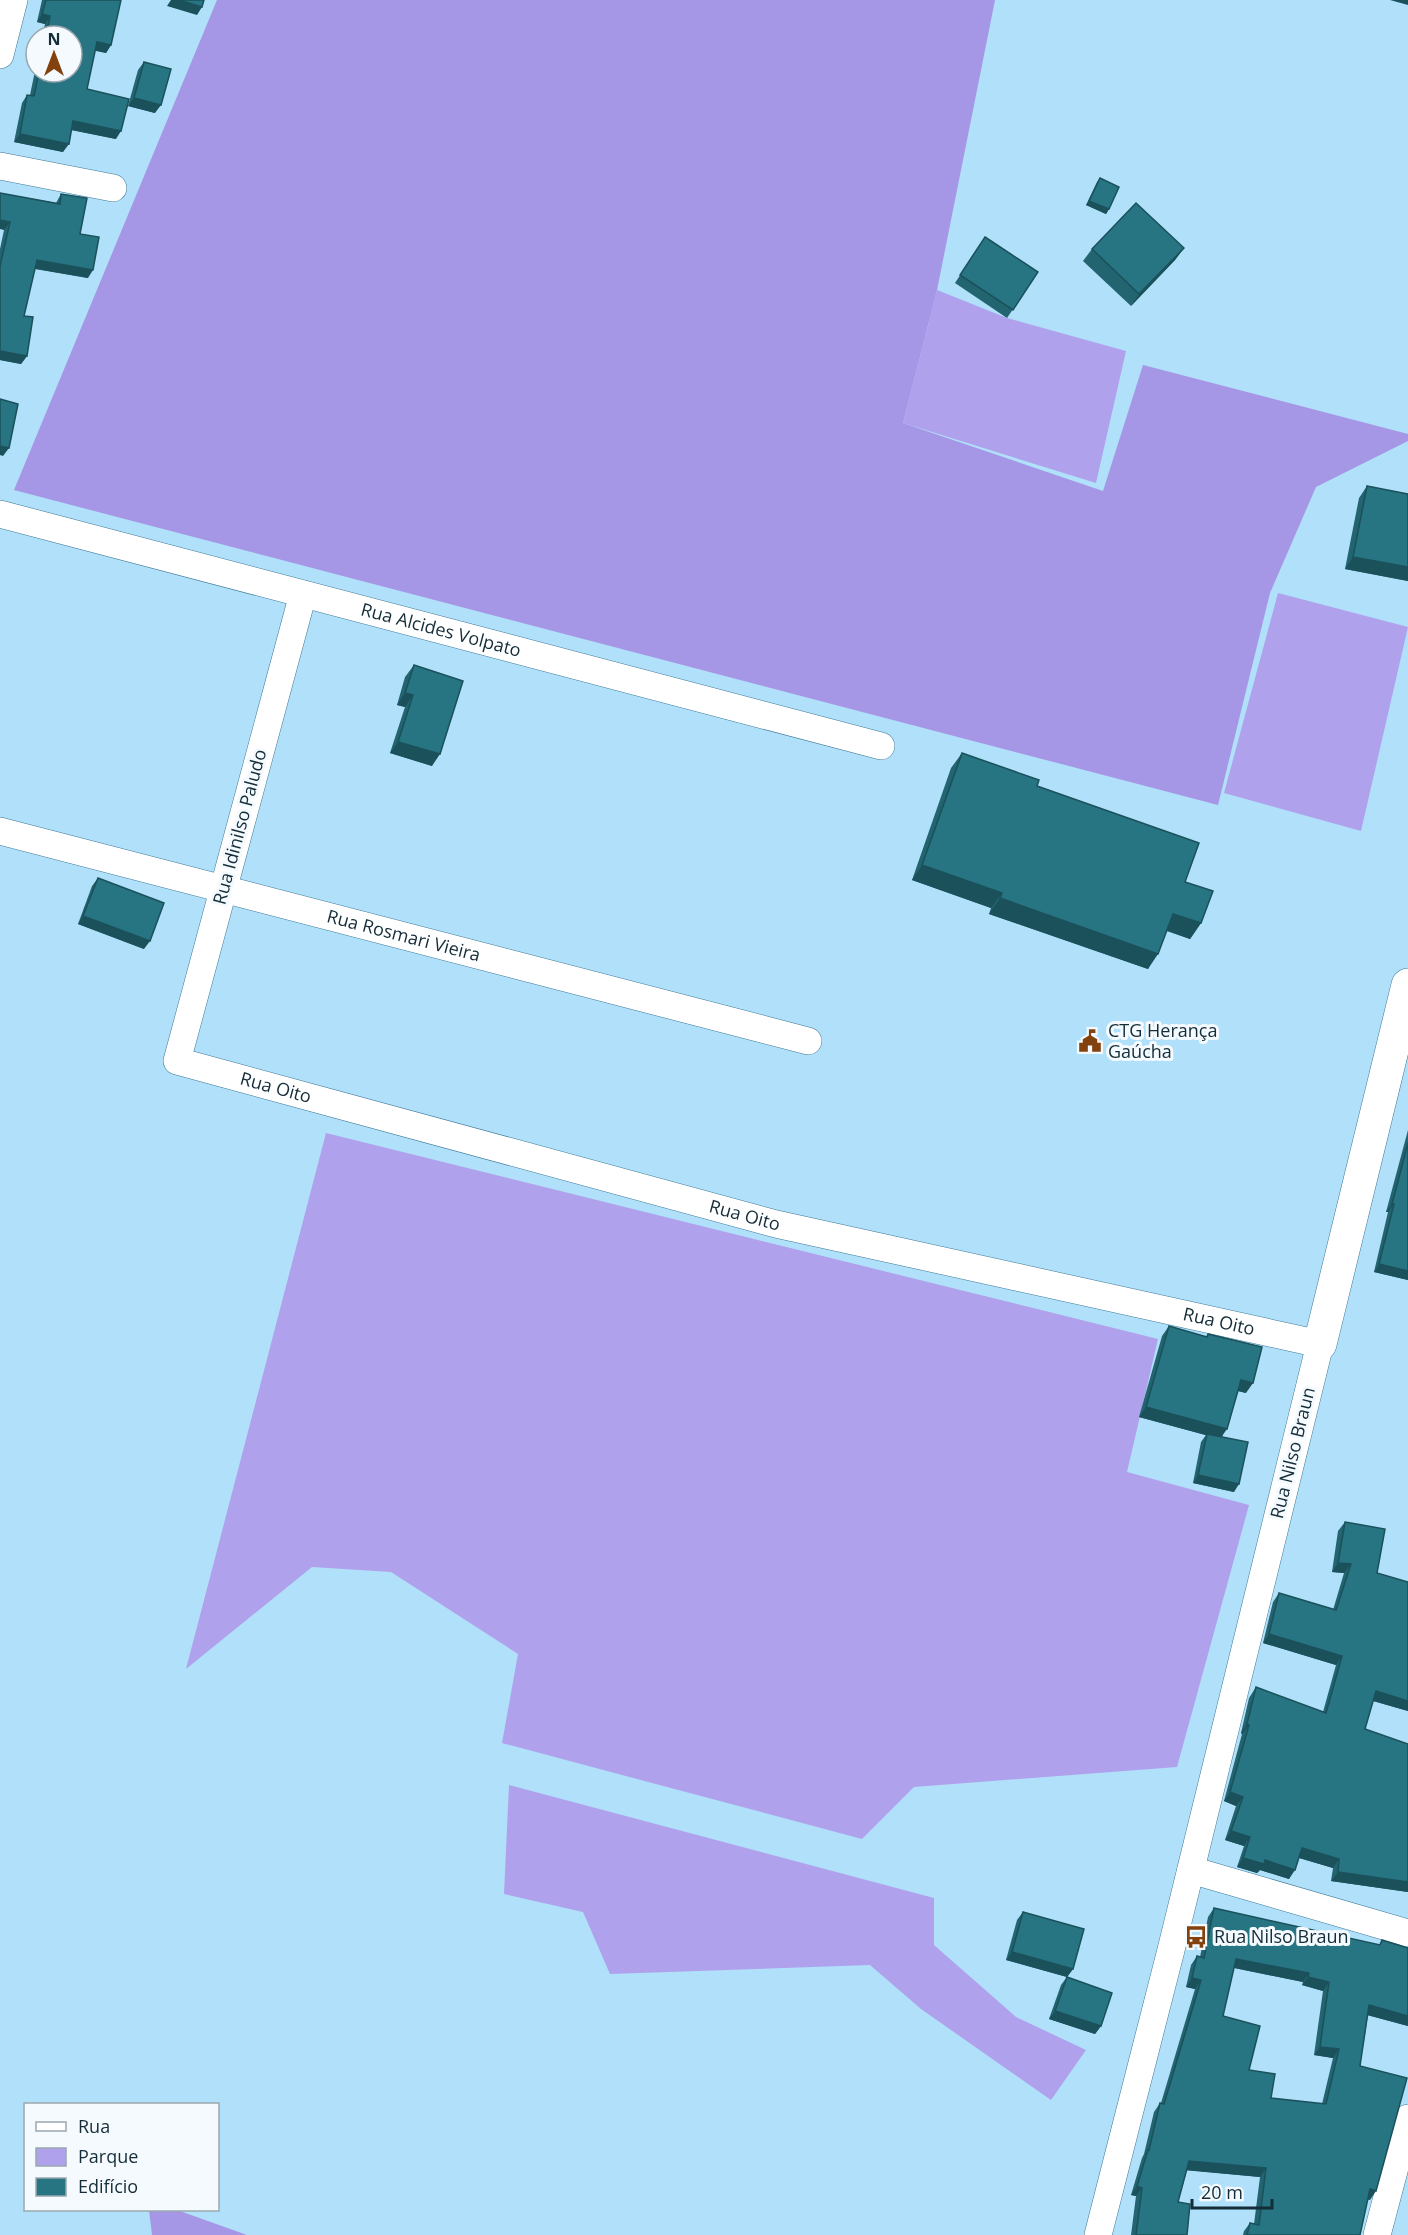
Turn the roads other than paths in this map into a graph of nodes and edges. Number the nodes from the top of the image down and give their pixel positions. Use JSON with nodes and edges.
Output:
{"nodes":[{"id":1,"x":14,"y":0,"type":"edge"},
{"id":2,"x":0,"y":55,"type":"edge"},
{"id":3,"x":0,"y":166,"type":"edge"},
{"id":4,"x":113,"y":188,"type":"dead end"},
{"id":5,"x":0,"y":514,"type":"edge"},
{"id":6,"x":303,"y":594,"type":"junction"},
{"id":7,"x":881,"y":746,"type":"dead end"},
{"id":8,"x":0,"y":831,"type":"edge"},
{"id":9,"x":223,"y":889,"type":"junction"},
{"id":10,"x":1408,"y":984,"type":"edge"},
{"id":11,"x":808,"y":1041,"type":"dead end"},
{"id":12,"x":177,"y":1061,"type":"joint"},
{"id":13,"x":1320,"y":1344,"type":"junction"},
{"id":14,"x":1191,"y":1870,"type":"junction"},
{"id":15,"x":1408,"y":1933,"type":"edge"},
{"id":16,"x":1408,"y":2118,"type":"edge"},
{"id":17,"x":1098,"y":2235,"type":"edge"},
{"id":18,"x":1377,"y":2235,"type":"edge"}],
"edges":[{"from":1,"to":2,"type":"street"},
{"from":3,"to":4,"type":"street"},
{"from":5,"to":6,"type":"street","name":"Rua Alcides Volpato"},
{"from":6,"to":7,"type":"street","name":"Rua Alcides Volpato"},
{"from":6,"to":9,"type":"street","name":"Rua Idinilso Paludo"},
{"from":8,"to":9,"type":"street","name":"Rua Rosmari Vieira"},
{"from":9,"to":11,"type":"street","name":"Rua Rosmari Vieira"},
{"from":9,"to":12,"type":"street","name":"Rua Idinilso Paludo"},
{"from":10,"to":13,"type":"street","name":"Rua Nilso Braun"},
{"from":12,"to":13,"type":"street","name":"Rua Oito"},
{"from":13,"to":14,"type":"street","name":"Rua Nilso Braun"},
{"from":14,"to":15,"type":"street"},
{"from":14,"to":17,"type":"street","name":"Rua Nilso Braun"},
{"from":16,"to":18,"type":"street"}]}
